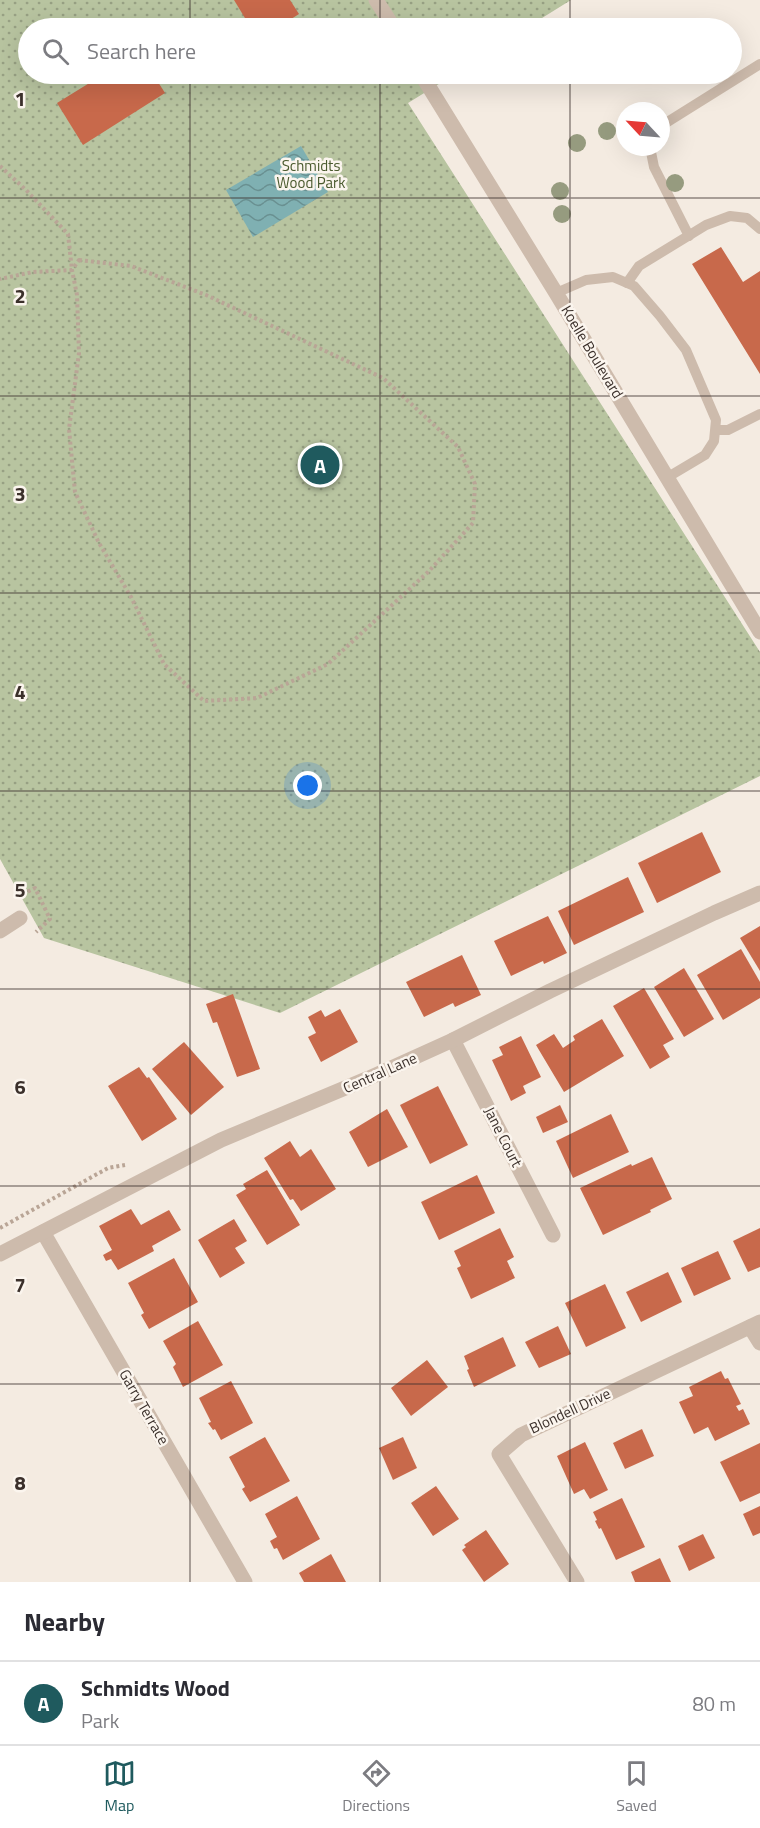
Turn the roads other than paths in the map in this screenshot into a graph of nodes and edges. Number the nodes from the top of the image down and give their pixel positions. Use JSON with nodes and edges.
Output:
{"nodes":[{"id":1,"x":376,"y":0,"type":"edge"},
{"id":2,"x":388,"y":18,"type":"edge"},
{"id":3,"x":760,"y":64,"type":"edge"},
{"id":4,"x":742,"y":75,"type":"edge"},
{"id":5,"x":428,"y":84,"type":"edge"},
{"id":6,"x":728,"y":84,"type":"edge"},
{"id":7,"x":670,"y":120,"type":"edge"},
{"id":8,"x":652,"y":156,"type":"edge"},
{"id":9,"x":760,"y":229,"type":"edge"},
{"id":10,"x":689,"y":236,"type":"junction"},
{"id":11,"x":627,"y":283,"type":"junction"},
{"id":12,"x":556,"y":292,"type":"junction"},
{"id":13,"x":760,"y":414,"type":"edge"},
{"id":14,"x":716,"y":429,"type":"junction"},
{"id":15,"x":668,"y":477,"type":"junction"},
{"id":16,"x":760,"y":632,"type":"edge"},
{"id":17,"x":760,"y":893,"type":"edge"},
{"id":18,"x":20,"y":918,"type":"dead end"},
{"id":19,"x":0,"y":931,"type":"edge"},
{"id":20,"x":453,"y":1040,"type":"junction"},
{"id":21,"x":43,"y":1232,"type":"junction"},
{"id":22,"x":553,"y":1235,"type":"dead end"},
{"id":23,"x":0,"y":1254,"type":"edge"},
{"id":24,"x":755,"y":1324,"type":"edge"},
{"id":25,"x":760,"y":1343,"type":"edge"},
{"id":26,"x":245,"y":1582,"type":"edge"},
{"id":27,"x":577,"y":1582,"type":"edge"}],
"edges":[{"from":1,"to":2,"type":"street"},
{"from":3,"to":4,"type":"lane"},
{"from":5,"to":12,"type":"street","name":"Koelle Boulevard"},
{"from":6,"to":7,"type":"lane"},
{"from":8,"to":10,"type":"lane"},
{"from":9,"to":10,"type":"lane"},
{"from":10,"to":11,"type":"lane"},
{"from":11,"to":12,"type":"lane"},
{"from":11,"to":14,"type":"lane"},
{"from":12,"to":15,"type":"street","name":"Koelle Boulevard"},
{"from":13,"to":14,"type":"lane"},
{"from":14,"to":15,"type":"lane"},
{"from":15,"to":16,"type":"street","name":"Koelle Boulevard"},
{"from":17,"to":20,"type":"street","name":"Central Lane"},
{"from":18,"to":19,"type":"street"},
{"from":20,"to":21,"type":"street","name":"Central Lane"},
{"from":20,"to":22,"type":"street","name":"Jane Court"},
{"from":21,"to":23,"type":"street","name":"Central Lane"},
{"from":21,"to":26,"type":"street","name":"Garry Terrace"},
{"from":24,"to":25,"type":"street"},
{"from":24,"to":27,"type":"street","name":"Blondell Drive"}]}
